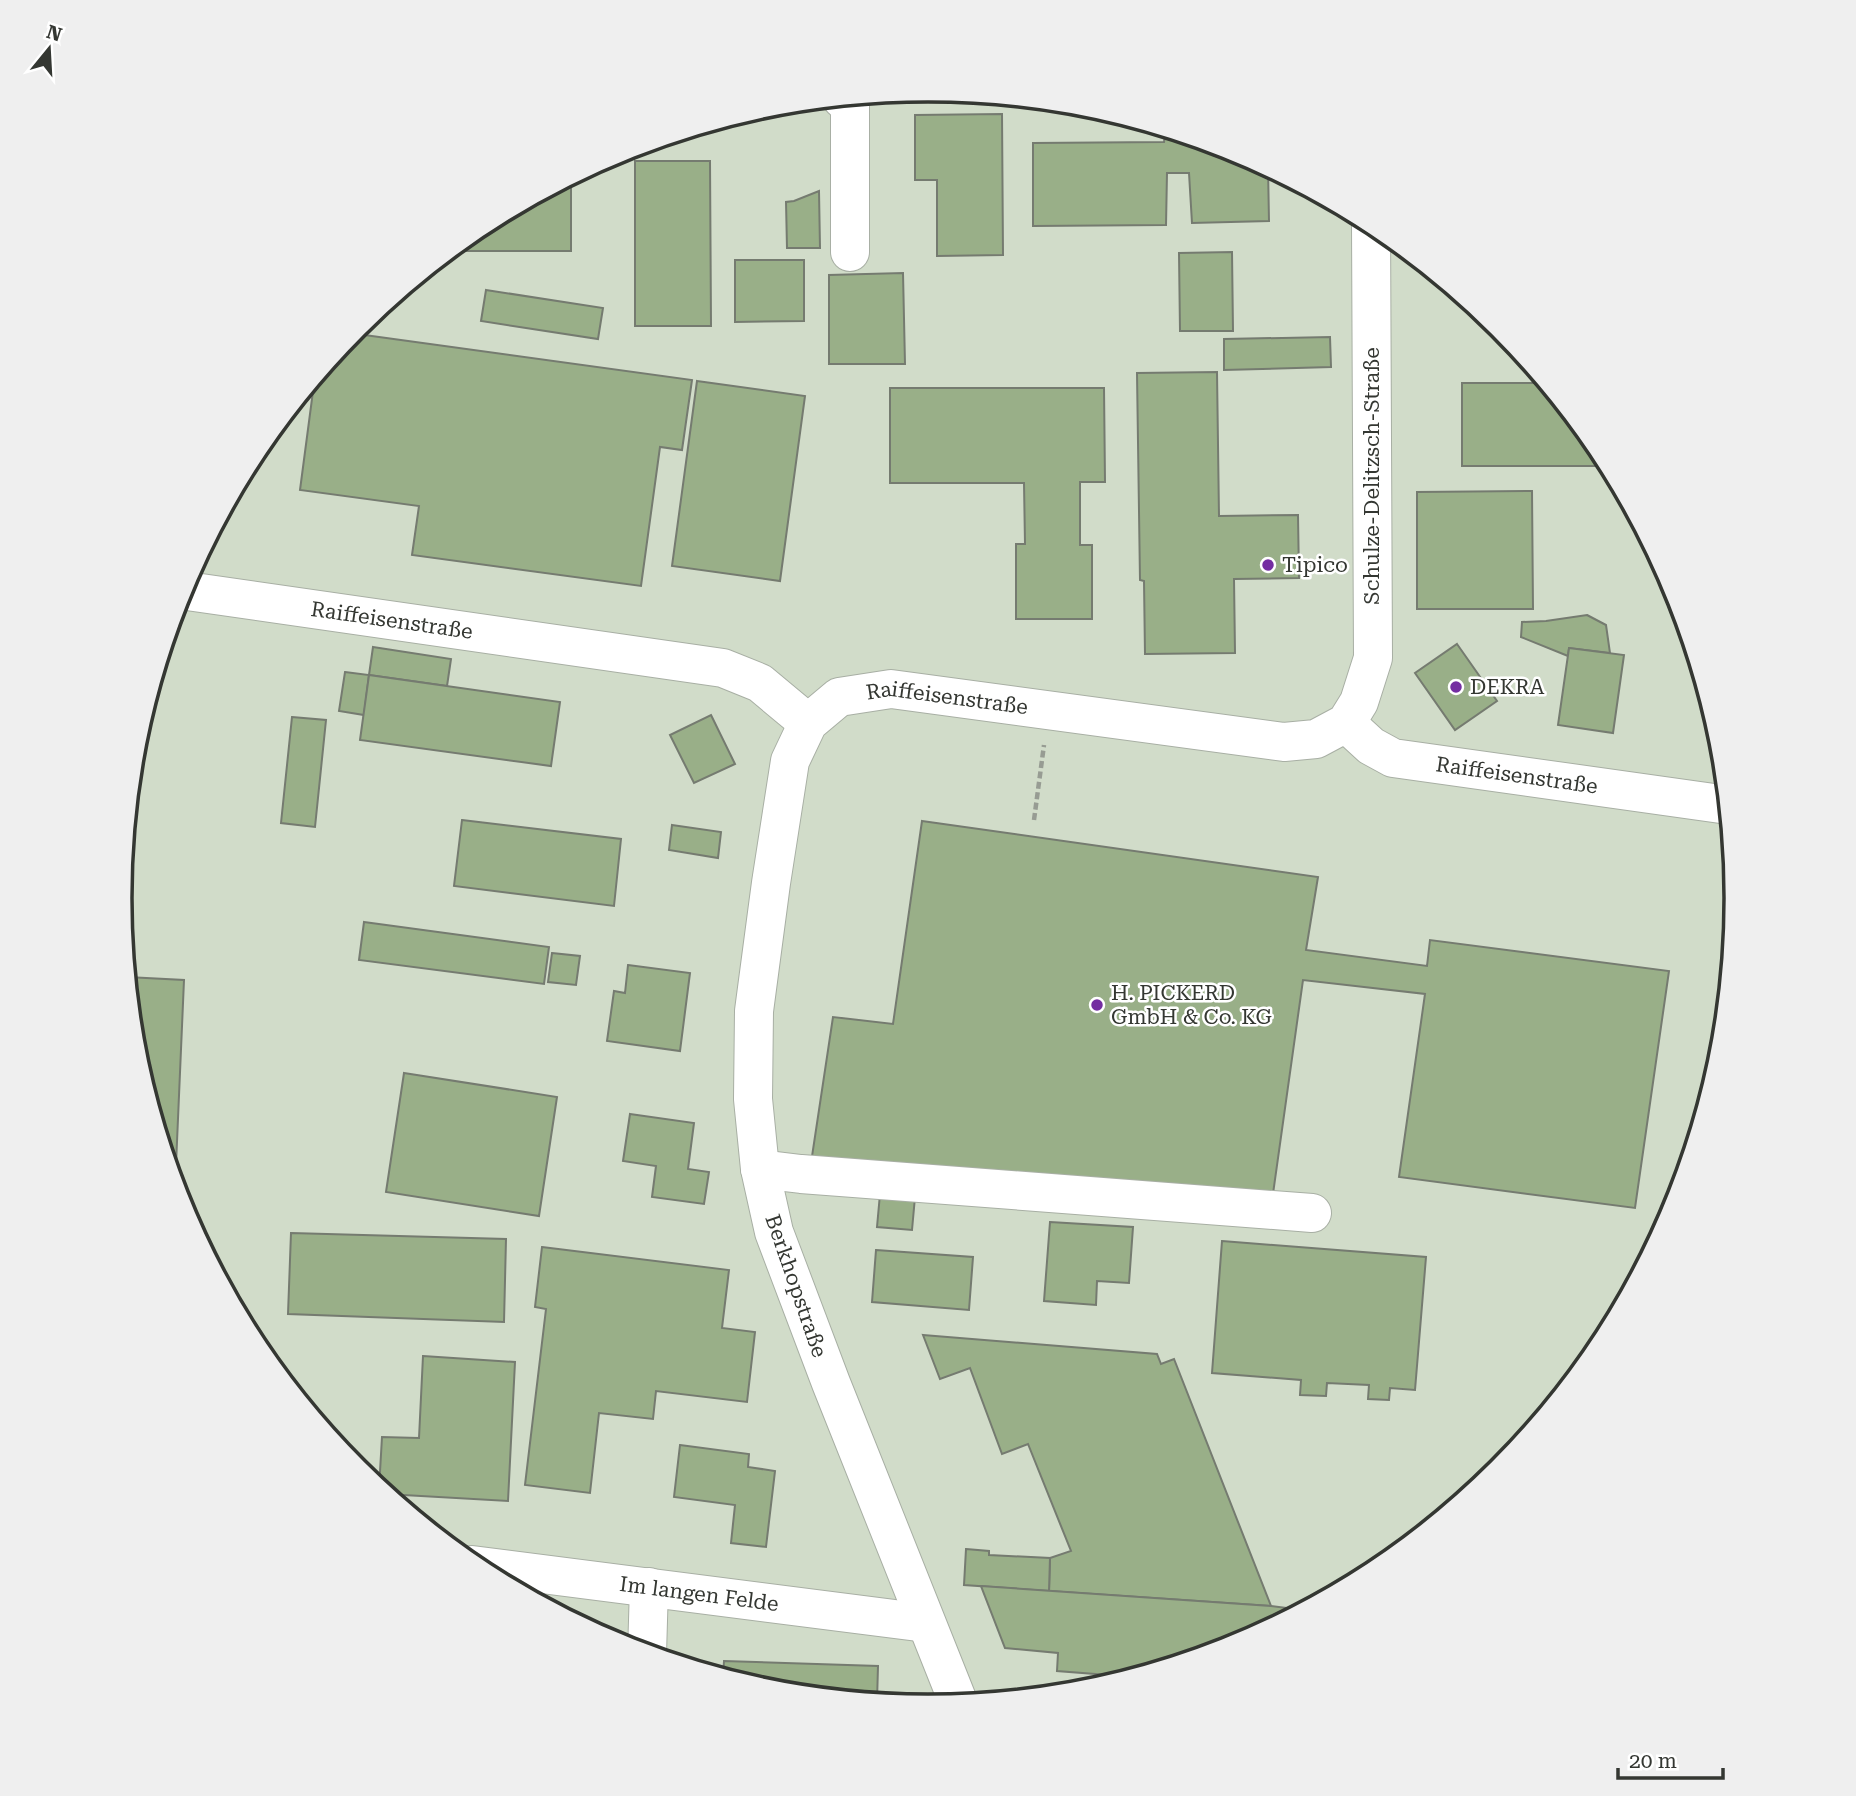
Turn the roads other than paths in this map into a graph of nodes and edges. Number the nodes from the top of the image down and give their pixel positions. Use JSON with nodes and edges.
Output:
{"nodes":[{"id":1,"x":849,"y":106,"type":"edge"},
{"id":2,"x":1371,"y":236,"type":"edge"},
{"id":3,"x":850,"y":252,"type":"dead end"},
{"id":4,"x":193,"y":592,"type":"edge"},
{"id":5,"x":808,"y":723,"type":"junction"},
{"id":6,"x":1346,"y":723,"type":"junction"},
{"id":7,"x":1719,"y":804,"type":"edge"},
{"id":8,"x":761,"y":1169,"type":"junction"},
{"id":9,"x":1312,"y":1213,"type":"dead end"},
{"id":10,"x":498,"y":1568,"type":"edge"},
{"id":11,"x":649,"y":1587,"type":"junction"},
{"id":12,"x":926,"y":1623,"type":"junction"},
{"id":13,"x":647,"y":1643,"type":"edge"},
{"id":14,"x":955,"y":1693,"type":"edge"}],
"edges":[{"from":1,"to":3,"type":"main road"},
{"from":2,"to":6,"type":"main road","name":"Schulze-Delitzsch-Straße"},
{"from":4,"to":5,"type":"main road","name":"Raiffeisenstraße"},
{"from":5,"to":6,"type":"main road","name":"Raiffeisenstraße"},
{"from":5,"to":8,"type":"main road","name":"Berkhopstraße"},
{"from":6,"to":7,"type":"main road","name":"Raiffeisenstraße"},
{"from":8,"to":9,"type":"main road"},
{"from":8,"to":12,"type":"main road","name":"Berkhopstraße"},
{"from":10,"to":11,"type":"main road","name":"Im langen Felde"},
{"from":11,"to":12,"type":"main road","name":"Im langen Felde"},
{"from":11,"to":13,"type":"main road"},
{"from":12,"to":14,"type":"main road","name":"Berkhopstraße"}]}
